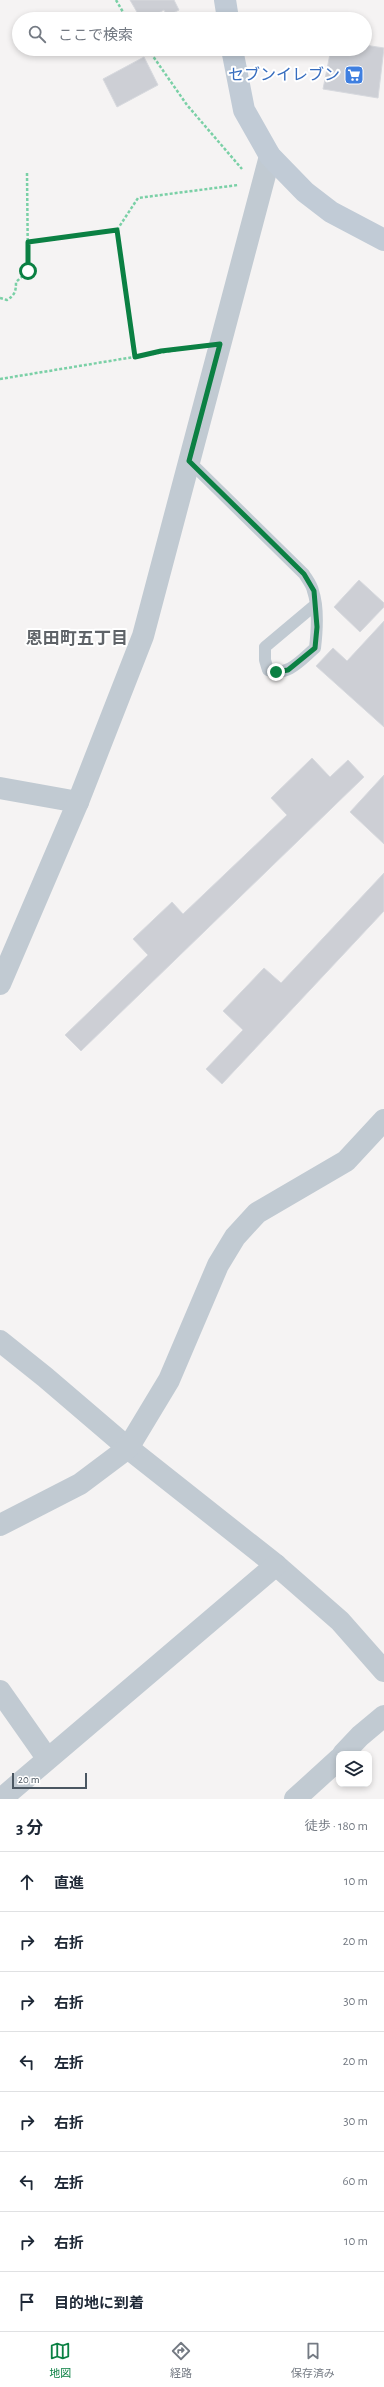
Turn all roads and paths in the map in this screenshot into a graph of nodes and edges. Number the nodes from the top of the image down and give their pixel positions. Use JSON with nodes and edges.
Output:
{"nodes":[{"id":1,"x":116,"y":0,"type":"edge"},
{"id":2,"x":225,"y":0,"type":"edge"},
{"id":3,"x":123,"y":12,"type":"edge"},
{"id":4,"x":227,"y":12,"type":"edge"},
{"id":5,"x":153,"y":56,"type":"edge"},
{"id":6,"x":233,"y":56,"type":"edge"},
{"id":7,"x":270,"y":156,"type":"junction"},
{"id":8,"x":27,"y":173,"type":"dead end"},
{"id":9,"x":263,"y":182,"type":"junction"},
{"id":10,"x":117,"y":230,"type":"junction"},
{"id":11,"x":384,"y":240,"type":"edge"},
{"id":12,"x":28,"y":242,"type":"junction"},
{"id":13,"x":0,"y":298,"type":"edge"},
{"id":14,"x":220,"y":344,"type":"junction"},
{"id":15,"x":135,"y":357,"type":"junction"},
{"id":16,"x":0,"y":379,"type":"edge"},
{"id":17,"x":189,"y":461,"type":"junction"},
{"id":18,"x":315,"y":605,"type":"junction"},
{"id":19,"x":0,"y":788,"type":"edge"},
{"id":20,"x":78,"y":802,"type":"junction"},
{"id":21,"x":0,"y":984,"type":"edge"},
{"id":22,"x":384,"y":1120,"type":"edge"},
{"id":23,"x":0,"y":1341,"type":"edge"},
{"id":24,"x":128,"y":1448,"type":"junction"},
{"id":25,"x":0,"y":1525,"type":"edge"},
{"id":26,"x":276,"y":1565,"type":"junction"},
{"id":27,"x":384,"y":1671,"type":"edge"},
{"id":28,"x":0,"y":1691,"type":"edge"},
{"id":29,"x":384,"y":1716,"type":"edge"},
{"id":30,"x":346,"y":1751,"type":"edge"},
{"id":31,"x":47,"y":1758,"type":"junction"},
{"id":32,"x":336,"y":1762,"type":"edge"},
{"id":33,"x":1,"y":1799,"type":"edge"},
{"id":34,"x":296,"y":1799,"type":"edge"}],
"edges":[{"from":1,"to":3,"type":"path"},
{"from":2,"to":4,"type":"street"},
{"from":5,"to":9,"type":"path"},
{"from":6,"to":7,"type":"street"},
{"from":7,"to":9,"type":"street"},
{"from":7,"to":11,"type":"street"},
{"from":8,"to":12,"type":"path"},
{"from":9,"to":10,"type":"path"},
{"from":9,"to":14,"type":"street"},
{"from":10,"to":12,"type":"path"},
{"from":10,"to":15,"type":"path"},
{"from":12,"to":13,"type":"path"},
{"from":14,"to":15,"type":"path"},
{"from":14,"to":17,"type":"street"},
{"from":15,"to":16,"type":"path"},
{"from":17,"to":18,"type":"lane"},
{"from":17,"to":20,"type":"street"},
{"from":18,"to":18,"type":"lane"},
{"from":19,"to":20,"type":"street"},
{"from":20,"to":21,"type":"street"},
{"from":22,"to":24,"type":"street"},
{"from":23,"to":24,"type":"street"},
{"from":24,"to":25,"type":"street"},
{"from":24,"to":26,"type":"street"},
{"from":26,"to":27,"type":"street"},
{"from":26,"to":31,"type":"street"},
{"from":28,"to":31,"type":"street"},
{"from":29,"to":30,"type":"street"},
{"from":31,"to":33,"type":"street"},
{"from":32,"to":34,"type":"street"}]}
